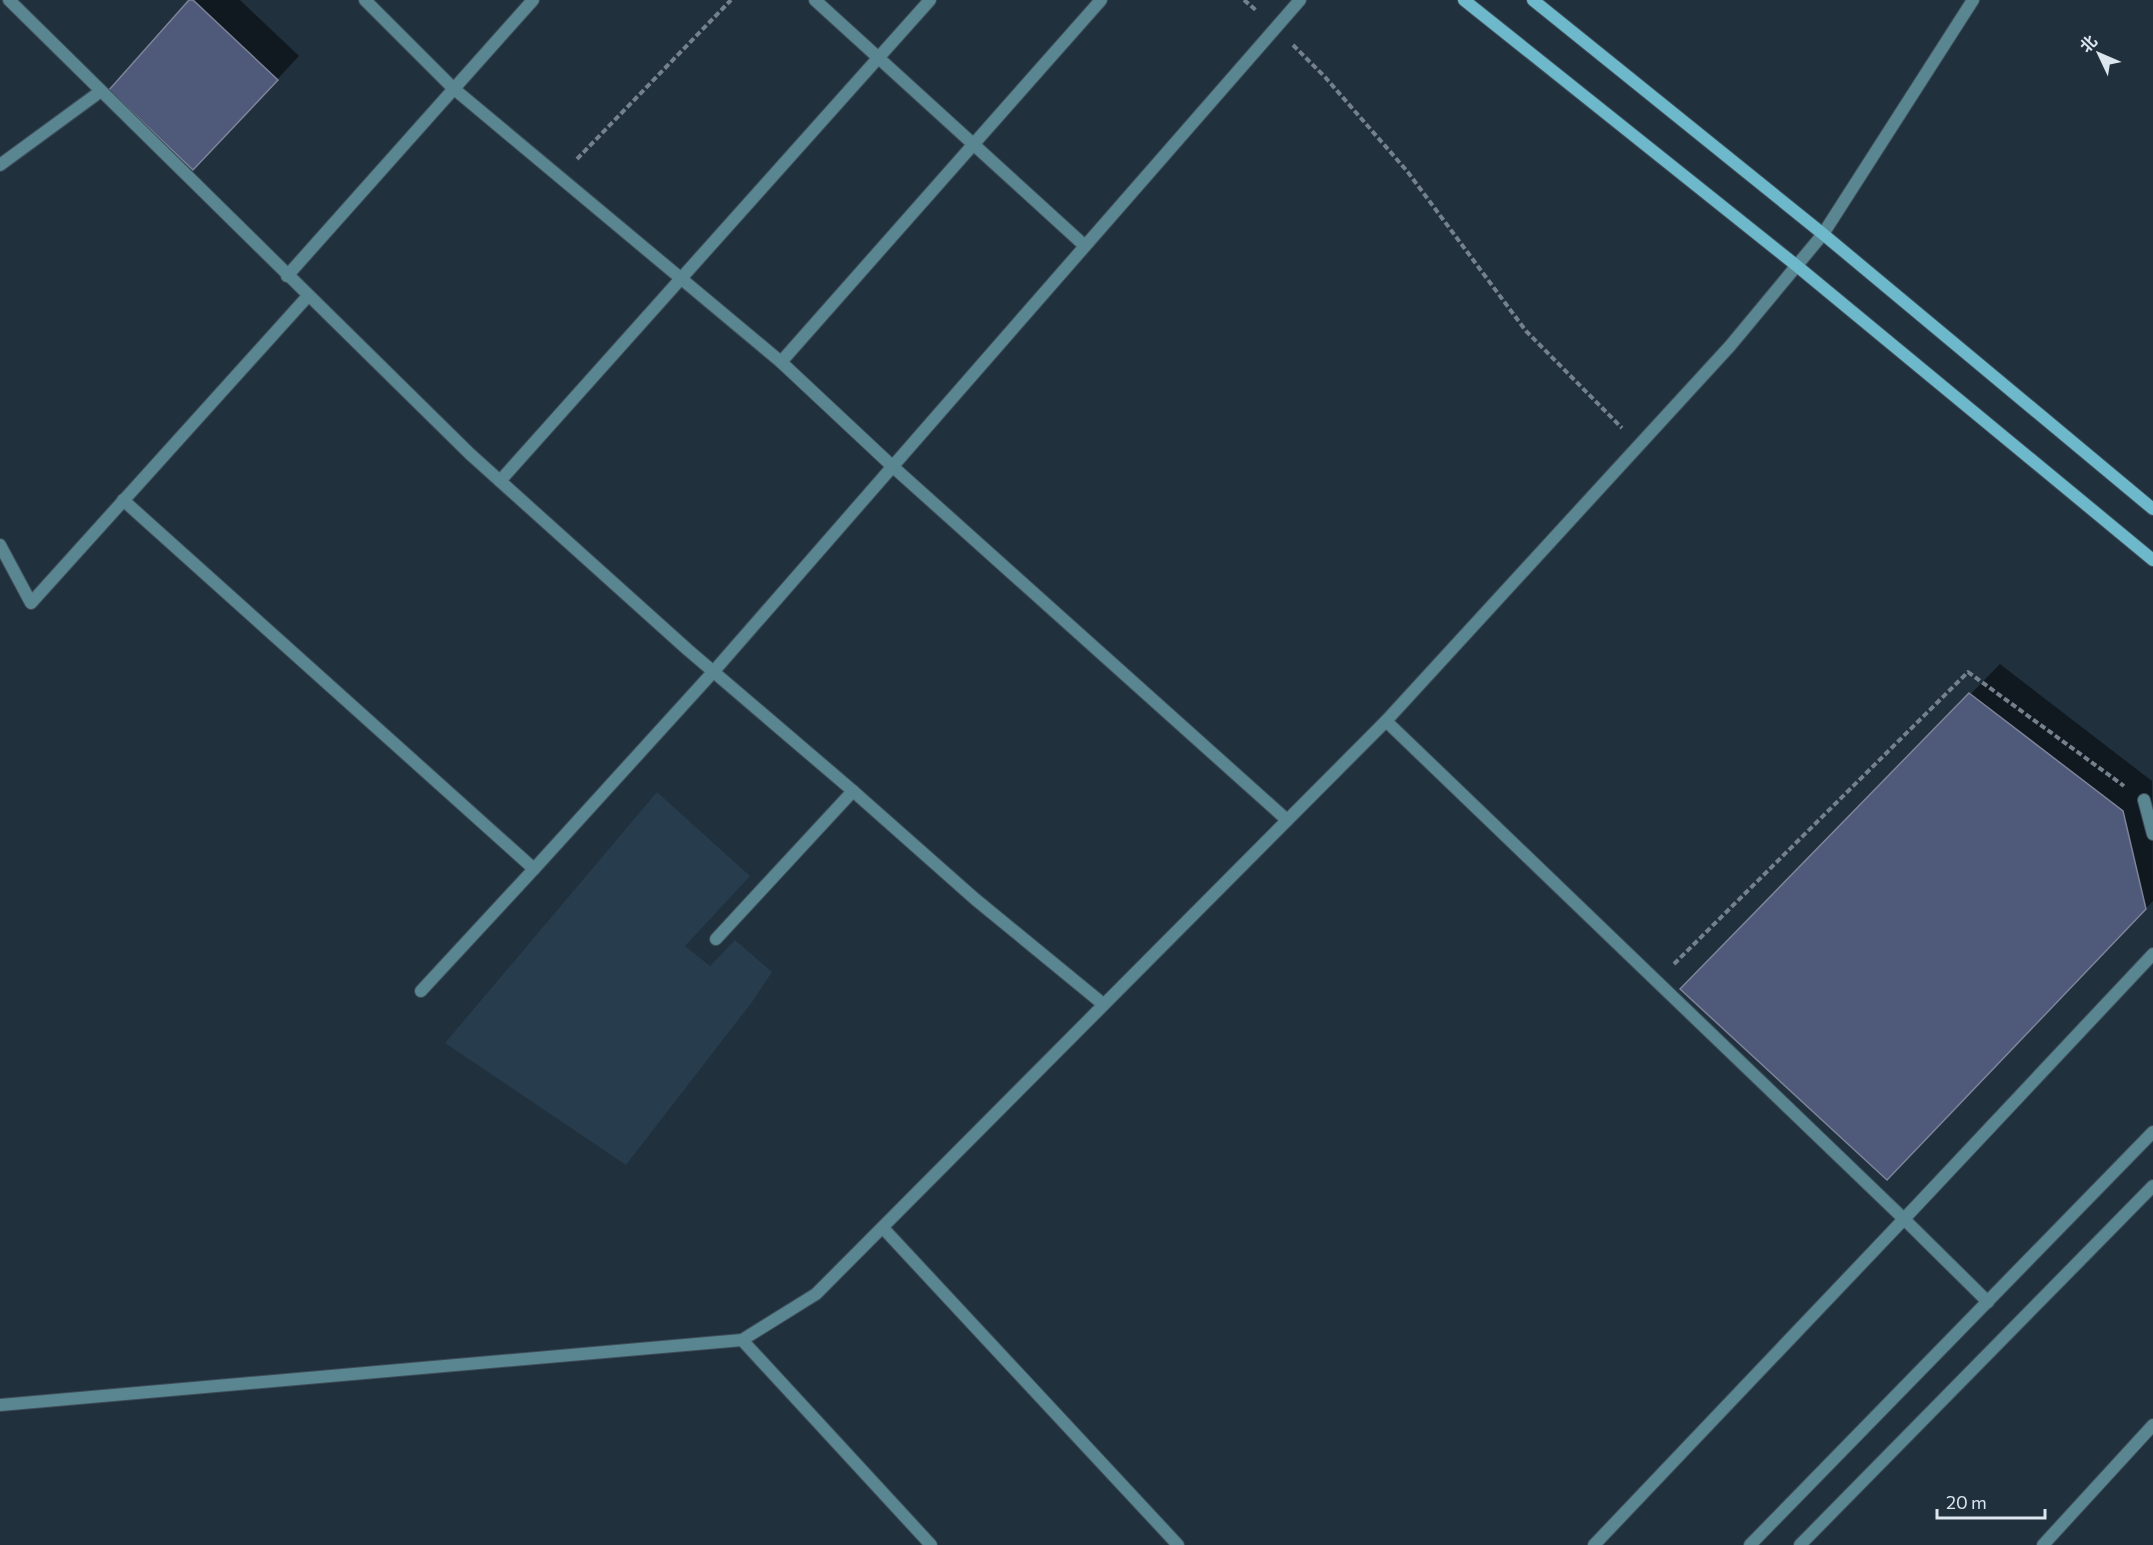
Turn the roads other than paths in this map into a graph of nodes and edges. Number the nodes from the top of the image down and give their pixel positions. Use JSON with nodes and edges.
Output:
{"nodes":[{"id":1,"x":9,"y":0,"type":"edge"},
{"id":2,"x":365,"y":0,"type":"edge"},
{"id":3,"x":533,"y":0,"type":"edge"},
{"id":4,"x":815,"y":0,"type":"edge"},
{"id":5,"x":930,"y":0,"type":"edge"},
{"id":6,"x":1101,"y":0,"type":"edge"},
{"id":7,"x":1300,"y":0,"type":"edge"},
{"id":8,"x":1464,"y":0,"type":"edge"},
{"id":9,"x":1533,"y":0,"type":"edge"},
{"id":10,"x":1972,"y":0,"type":"edge"},
{"id":11,"x":879,"y":58,"type":"junction"},
{"id":12,"x":453,"y":88,"type":"junction"},
{"id":13,"x":101,"y":91,"type":"junction"},
{"id":14,"x":972,"y":144,"type":"junction"},
{"id":15,"x":0,"y":165,"type":"edge"},
{"id":16,"x":1823,"y":234,"type":"junction"},
{"id":17,"x":1085,"y":246,"type":"junction"},
{"id":18,"x":1797,"y":266,"type":"junction"},
{"id":19,"x":287,"y":276,"type":"junction"},
{"id":20,"x":681,"y":278,"type":"junction"},
{"id":21,"x":308,"y":296,"type":"junction"},
{"id":22,"x":782,"y":362,"type":"junction"},
{"id":23,"x":891,"y":465,"type":"junction"},
{"id":24,"x":500,"y":481,"type":"junction"},
{"id":25,"x":123,"y":501,"type":"junction"},
{"id":26,"x":2153,"y":509,"type":"edge"},
{"id":27,"x":0,"y":545,"type":"edge"},
{"id":28,"x":2153,"y":560,"type":"edge"},
{"id":29,"x":714,"y":671,"type":"junction"},
{"id":30,"x":1386,"y":721,"type":"junction"},
{"id":31,"x":854,"y":791,"type":"junction"},
{"id":32,"x":2144,"y":800,"type":"road end"},
{"id":33,"x":1287,"y":820,"type":"junction"},
{"id":34,"x":2153,"y":834,"type":"edge"},
{"id":35,"x":534,"y":869,"type":"junction"},
{"id":36,"x":716,"y":939,"type":"dead end"},
{"id":37,"x":2153,"y":954,"type":"edge"},
{"id":38,"x":421,"y":991,"type":"dead end"},
{"id":39,"x":1103,"y":1004,"type":"junction"},
{"id":40,"x":2153,"y":1132,"type":"edge"},
{"id":41,"x":2153,"y":1186,"type":"edge"},
{"id":42,"x":1904,"y":1219,"type":"junction"},
{"id":43,"x":883,"y":1228,"type":"junction"},
{"id":44,"x":1988,"y":1302,"type":"junction"},
{"id":45,"x":742,"y":1340,"type":"junction"},
{"id":46,"x":0,"y":1405,"type":"edge"},
{"id":47,"x":2153,"y":1425,"type":"edge"},
{"id":48,"x":931,"y":1545,"type":"edge"},
{"id":49,"x":1179,"y":1545,"type":"edge"},
{"id":50,"x":1594,"y":1545,"type":"edge"},
{"id":51,"x":1750,"y":1545,"type":"edge"},
{"id":52,"x":1800,"y":1545,"type":"edge"},
{"id":53,"x":2043,"y":1545,"type":"edge"}],
"edges":[{"from":1,"to":13,"type":"street"},
{"from":2,"to":12,"type":"street"},
{"from":3,"to":12,"type":"street"},
{"from":4,"to":11,"type":"street"},
{"from":5,"to":11,"type":"street"},
{"from":6,"to":14,"type":"street"},
{"from":7,"to":17,"type":"street"},
{"from":8,"to":18,"type":"street"},
{"from":9,"to":16,"type":"street"},
{"from":10,"to":16,"type":"street"},
{"from":11,"to":14,"type":"street"},
{"from":11,"to":20,"type":"street"},
{"from":12,"to":19,"type":"street"},
{"from":12,"to":20,"type":"street"},
{"from":13,"to":15,"type":"street"},
{"from":13,"to":19,"type":"street"},
{"from":14,"to":17,"type":"street"},
{"from":14,"to":22,"type":"street"},
{"from":16,"to":18,"type":"street"},
{"from":16,"to":26,"type":"street"},
{"from":17,"to":23,"type":"street"},
{"from":18,"to":28,"type":"street"},
{"from":18,"to":30,"type":"street"},
{"from":19,"to":21,"type":"street"},
{"from":20,"to":22,"type":"street"},
{"from":20,"to":24,"type":"street"},
{"from":21,"to":24,"type":"street"},
{"from":21,"to":25,"type":"street"},
{"from":22,"to":23,"type":"street"},
{"from":23,"to":29,"type":"street"},
{"from":23,"to":33,"type":"street"},
{"from":24,"to":29,"type":"street"},
{"from":25,"to":27,"type":"street"},
{"from":25,"to":35,"type":"street"},
{"from":29,"to":31,"type":"street"},
{"from":29,"to":35,"type":"street"},
{"from":30,"to":33,"type":"street"},
{"from":30,"to":42,"type":"street"},
{"from":31,"to":36,"type":"street"},
{"from":31,"to":39,"type":"street"},
{"from":32,"to":34,"type":"street"},
{"from":33,"to":39,"type":"street"},
{"from":35,"to":38,"type":"street"},
{"from":37,"to":42,"type":"street"},
{"from":39,"to":43,"type":"street"},
{"from":40,"to":44,"type":"street"},
{"from":41,"to":52,"type":"street"},
{"from":42,"to":44,"type":"street"},
{"from":42,"to":50,"type":"street"},
{"from":43,"to":45,"type":"street"},
{"from":43,"to":49,"type":"street"},
{"from":44,"to":51,"type":"street"},
{"from":45,"to":46,"type":"street"},
{"from":45,"to":48,"type":"street"},
{"from":47,"to":53,"type":"street"}]}
